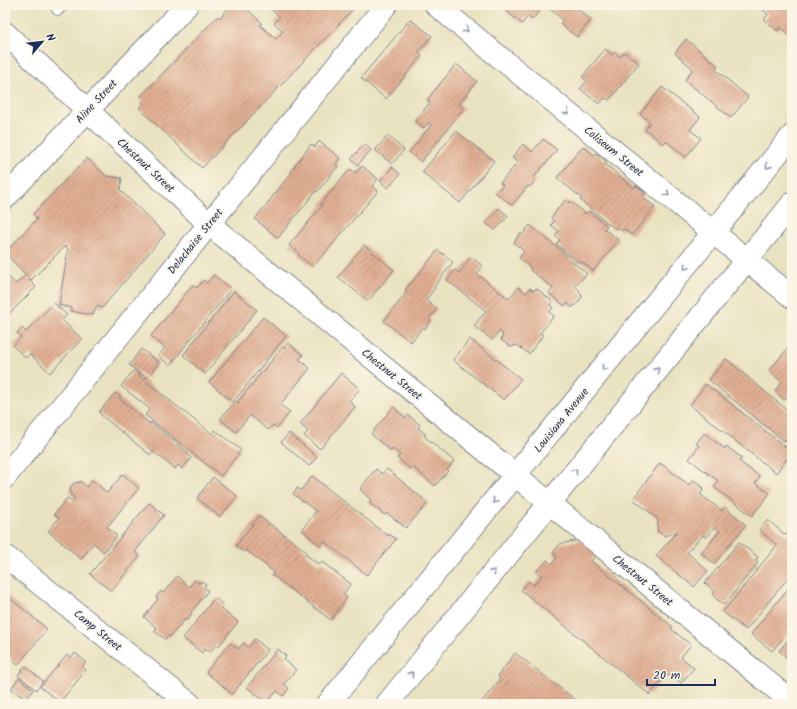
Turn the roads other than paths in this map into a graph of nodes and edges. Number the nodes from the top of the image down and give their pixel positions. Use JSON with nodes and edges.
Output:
{"nodes":[{"id":1,"x":386,"y":5,"type":"edge"},
{"id":2,"x":436,"y":5,"type":"edge"},
{"id":3,"x":178,"y":8,"type":"edge"},
{"id":4,"x":5,"y":33,"type":"edge"},
{"id":5,"x":88,"y":110,"type":"junction"},
{"id":6,"x":792,"y":136,"type":"edge"},
{"id":7,"x":5,"y":198,"type":"edge"},
{"id":8,"x":792,"y":204,"type":"edge"},
{"id":9,"x":209,"y":224,"type":"junction"},
{"id":10,"x":714,"y":232,"type":"junction"},
{"id":11,"x":746,"y":260,"type":"junction"},
{"id":12,"x":792,"y":297,"type":"edge"},
{"id":13,"x":516,"y":475,"type":"junction"},
{"id":14,"x":5,"y":477,"type":"edge"},
{"id":15,"x":549,"y":503,"type":"junction"},
{"id":16,"x":5,"y":556,"type":"edge"},
{"id":17,"x":792,"y":702,"type":"edge"},
{"id":18,"x":190,"y":704,"type":"edge"},
{"id":19,"x":328,"y":704,"type":"edge"},
{"id":20,"x":387,"y":704,"type":"edge"}],
"edges":[{"from":1,"to":9,"type":"street","name":"Delachaise Street"},
{"from":2,"to":10,"type":"street","name":"Coliseum Street","one_way":true},
{"from":3,"to":5,"type":"street","name":"Aline Street"},
{"from":4,"to":5,"type":"street","name":"Chestnut Street"},
{"from":5,"to":7,"type":"street","name":"Aline Street"},
{"from":5,"to":9,"type":"street","name":"Chestnut Street"},
{"from":6,"to":10,"type":"street","name":"Louisiana Avenue","one_way":true},
{"from":8,"to":11,"type":"street"},
{"from":9,"to":13,"type":"street","name":"Chestnut Street"},
{"from":9,"to":14,"type":"street","name":"Delachaise Street"},
{"from":10,"to":11,"type":"street","name":"Coliseum Street"},
{"from":10,"to":13,"type":"street","name":"Louisiana Avenue","one_way":true},
{"from":11,"to":12,"type":"street","name":"Coliseum Street"},
{"from":15,"to":11,"type":"street","one_way":true},
{"from":13,"to":15,"type":"street","name":"Chestnut Street"},
{"from":13,"to":19,"type":"street","name":"Louisiana Avenue","one_way":true},
{"from":15,"to":17,"type":"street","name":"Chestnut Street"},
{"from":20,"to":15,"type":"street","one_way":true},
{"from":16,"to":18,"type":"street","name":"Camp Street"}]}
